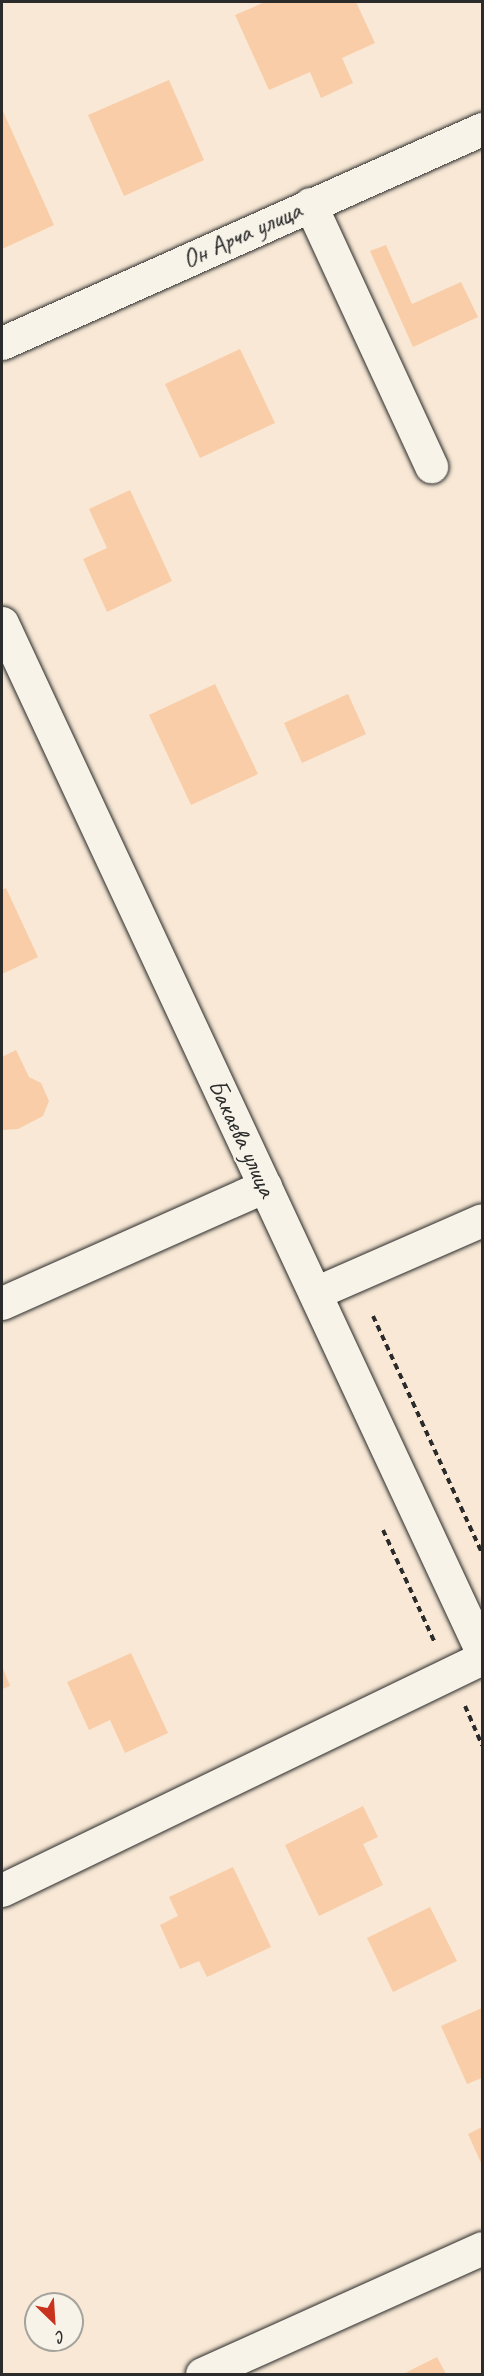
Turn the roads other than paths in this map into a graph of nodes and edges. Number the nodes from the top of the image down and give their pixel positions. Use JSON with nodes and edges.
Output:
{"nodes":[{"id":1,"x":483,"y":129,"type":"edge"},
{"id":2,"x":310,"y":204,"type":"junction"},
{"id":3,"x":2,"y":343,"type":"edge"},
{"id":4,"x":431,"y":466,"type":"dead end"},
{"id":5,"x":2,"y":624,"type":"edge"},
{"id":6,"x":265,"y":1186,"type":"junction"},
{"id":7,"x":483,"y":1220,"type":"edge"},
{"id":8,"x":315,"y":1293,"type":"junction"},
{"id":9,"x":2,"y":1303,"type":"edge"},
{"id":10,"x":483,"y":1652,"type":"edge"},
{"id":11,"x":483,"y":1658,"type":"edge"},
{"id":12,"x":2,"y":1890,"type":"edge"},
{"id":13,"x":483,"y":2248,"type":"edge"},
{"id":14,"x":202,"y":2374,"type":"edge"}],
"edges":[{"from":1,"to":2,"type":"street","name":"Он Арча улица"},
{"from":2,"to":3,"type":"street","name":"Он Арча улица"},
{"from":2,"to":4,"type":"street"},
{"from":5,"to":6,"type":"street","name":"Бакаева улица"},
{"from":6,"to":8,"type":"street","name":"Бакаева улица"},
{"from":6,"to":9,"type":"street"},
{"from":7,"to":8,"type":"street"},
{"from":8,"to":10,"type":"street","name":"Бакаева улица"},
{"from":11,"to":12,"type":"street"},
{"from":13,"to":14,"type":"street"}]}
